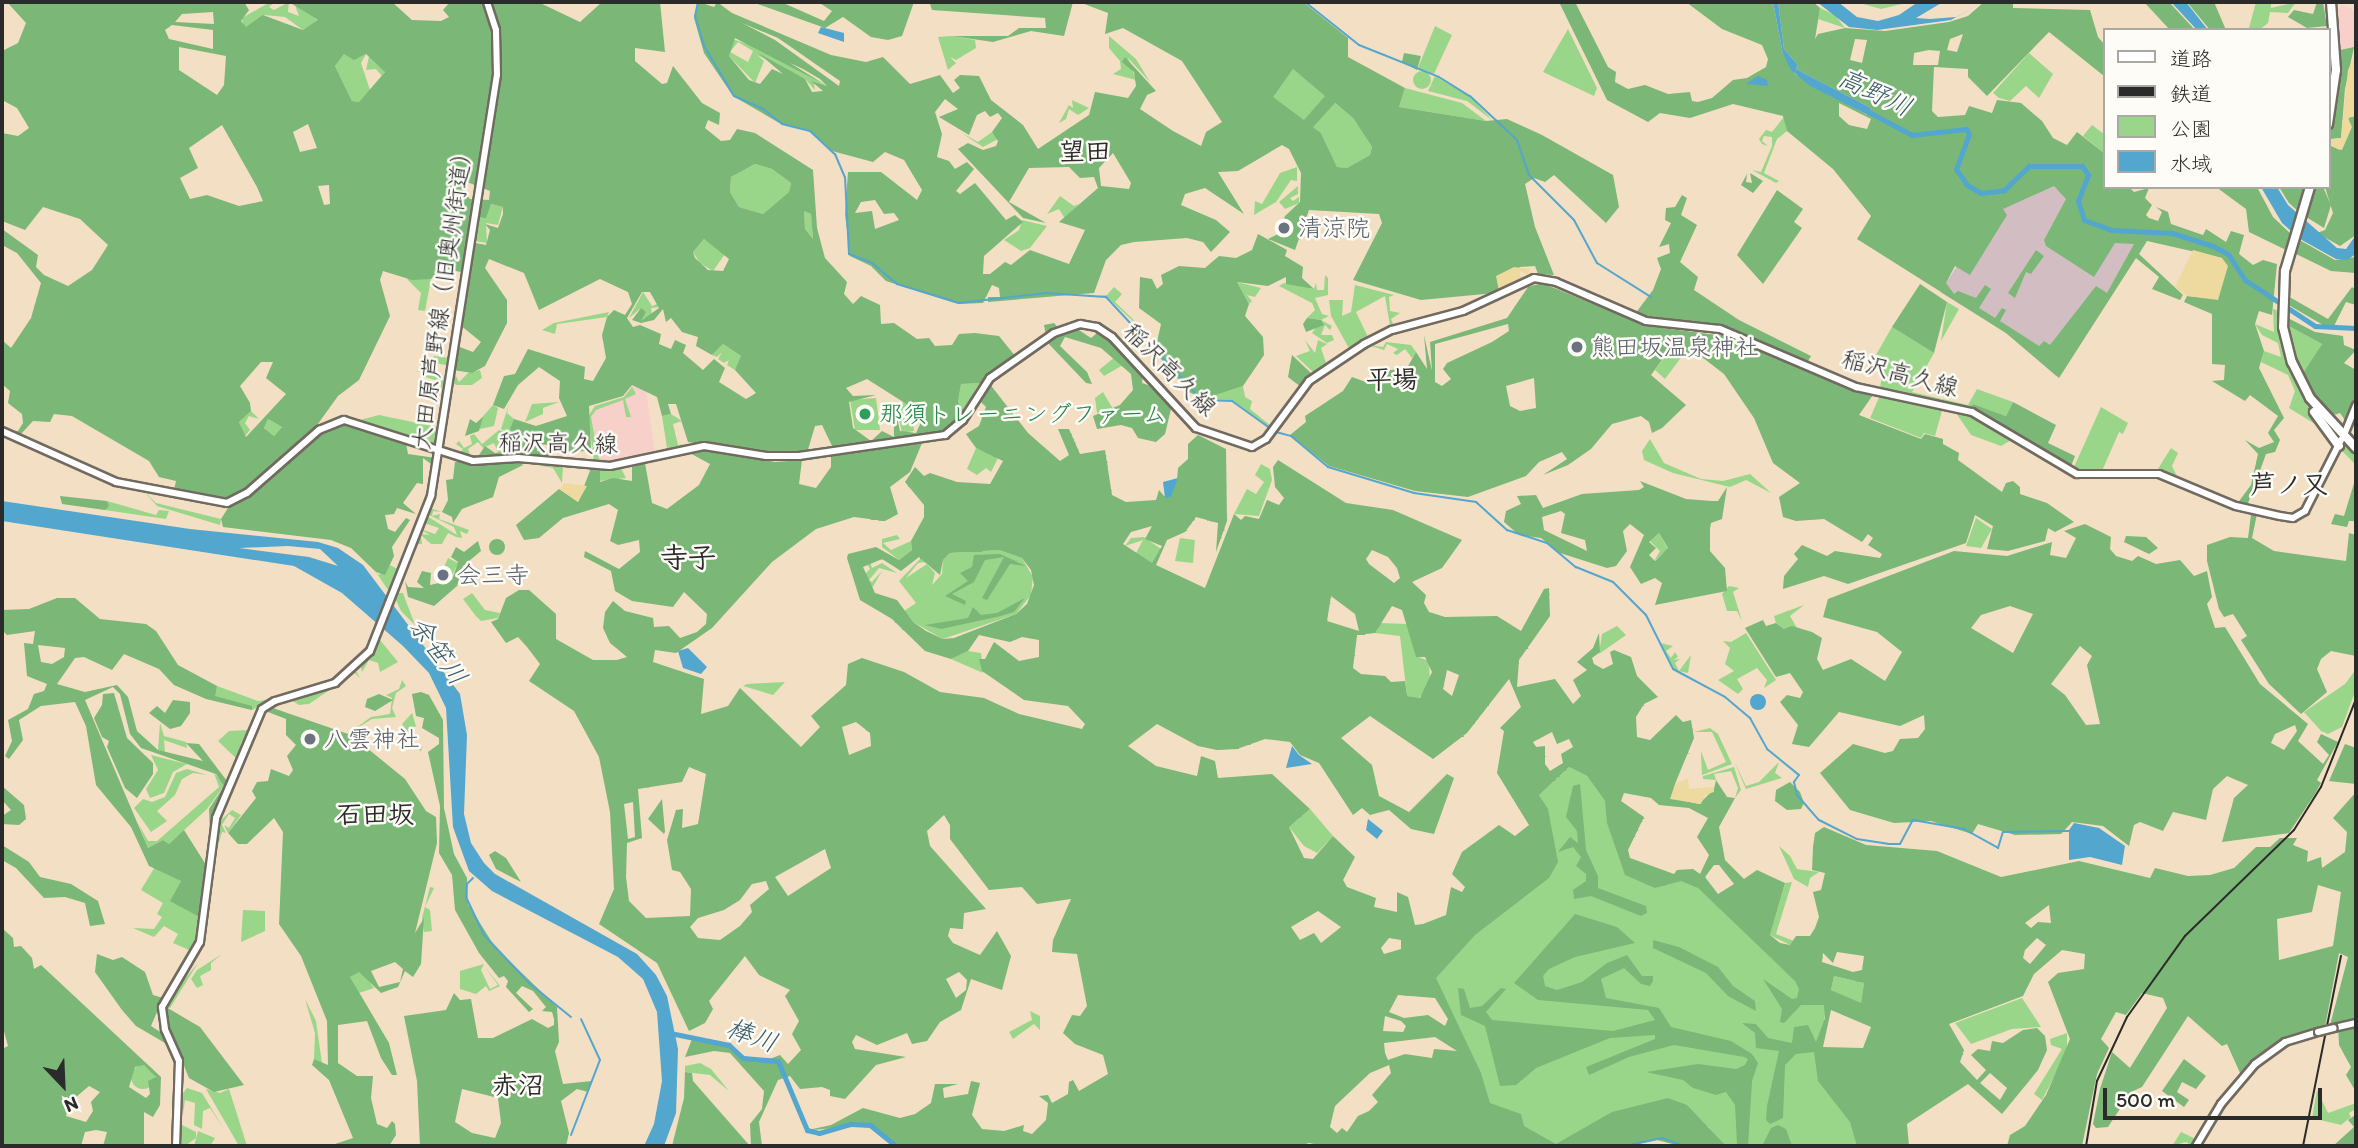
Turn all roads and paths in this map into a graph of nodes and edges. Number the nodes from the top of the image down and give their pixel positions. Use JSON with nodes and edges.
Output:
{"nodes":[{"id":1,"x":487,"y":2,"type":"edge"},
{"id":2,"x":2329,"y":2,"type":"edge"},
{"id":3,"x":2330,"y":115,"type":"edge"},
{"id":4,"x":2309,"y":189,"type":"edge"},
{"id":5,"x":2299,"y":378,"type":"junction"},
{"id":6,"x":2356,"y":405,"type":"edge"},
{"id":7,"x":2,"y":431,"type":"edge"},
{"id":8,"x":2342,"y":439,"type":"junction"},
{"id":9,"x":2356,"y":449,"type":"edge"},
{"id":10,"x":439,"y":451,"type":"junction"},
{"id":11,"x":2356,"y":1023,"type":"edge"},
{"id":12,"x":176,"y":1146,"type":"edge"},
{"id":13,"x":2196,"y":1146,"type":"edge"}],
"edges":[{"from":1,"to":10,"type":"main road","name":"大田原芦野線（旧奥州街道）"},
{"from":2,"to":3,"type":"highway"},
{"from":4,"to":5,"type":"highway"},
{"from":5,"to":8,"type":"highway"},
{"from":5,"to":8,"type":"highway"},
{"from":5,"to":9,"type":"highway"},
{"from":6,"to":8,"type":"main road","name":"稲沢高久線"},
{"from":7,"to":10,"type":"main road","name":"稲沢高久線"},
{"from":8,"to":10,"type":"main road","name":"稲沢高久線"},
{"from":10,"to":12,"type":"main road","name":"大田原芦野線（旧奥州街道）"},
{"from":11,"to":13,"type":"main road","bridge":true}]}
